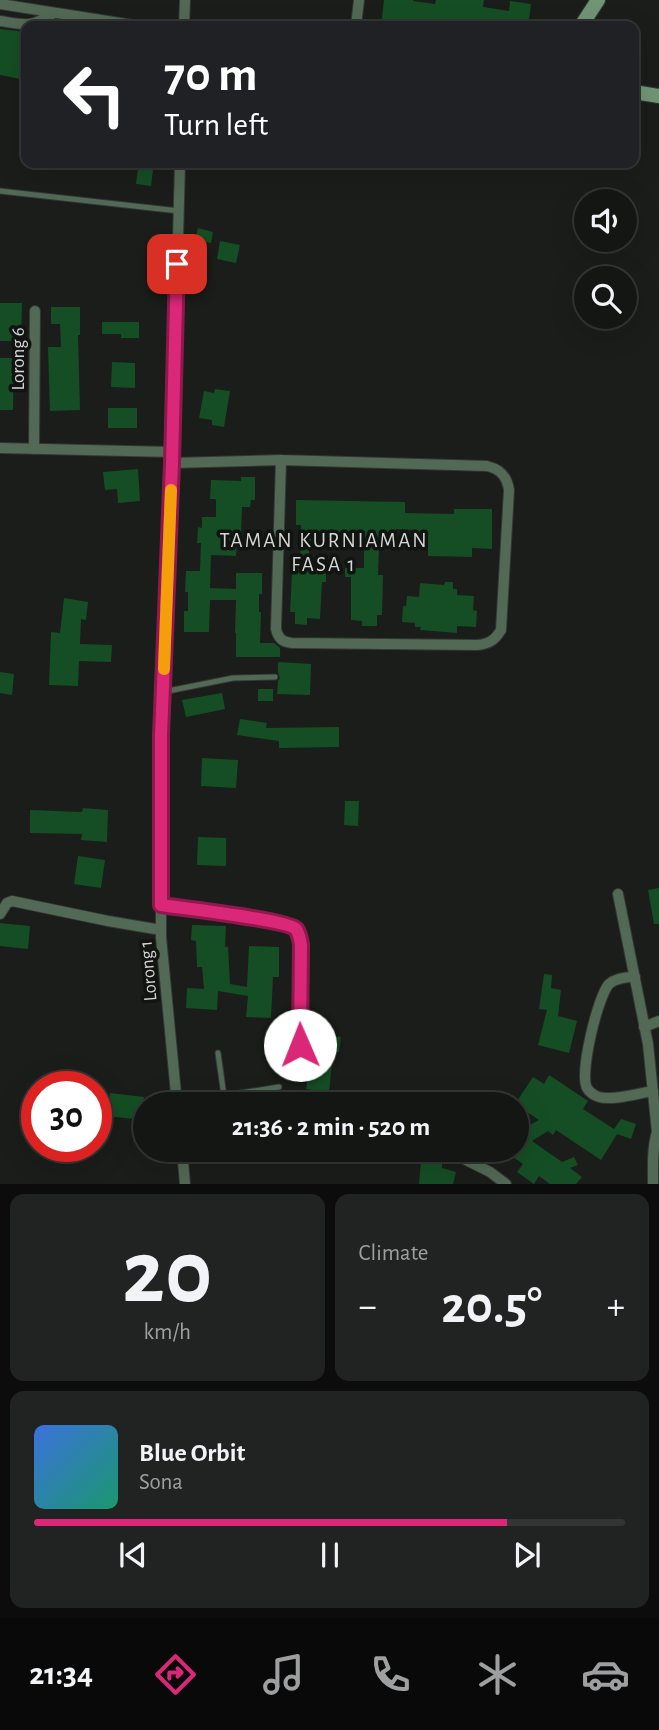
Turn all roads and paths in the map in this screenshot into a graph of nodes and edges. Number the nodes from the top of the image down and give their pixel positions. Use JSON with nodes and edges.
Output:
{"nodes":[{"id":1,"x":185,"y":0,"type":"edge"},
{"id":2,"x":359,"y":0,"type":"edge"},
{"id":3,"x":598,"y":0,"type":"edge"},
{"id":4,"x":0,"y":4,"type":"edge"},
{"id":5,"x":54,"y":13,"type":"junction"},
{"id":6,"x":0,"y":21,"type":"edge"},
{"id":7,"x":41,"y":21,"type":"edge"},
{"id":8,"x":106,"y":21,"type":"edge"},
{"id":9,"x":184,"y":21,"type":"edge"},
{"id":10,"x":357,"y":21,"type":"edge"},
{"id":11,"x":584,"y":21,"type":"edge"},
{"id":12,"x":21,"y":24,"type":"edge"},
{"id":13,"x":639,"y":93,"type":"edge"},
{"id":14,"x":659,"y":96,"type":"edge"},
{"id":15,"x":180,"y":168,"type":"edge"},
{"id":16,"x":0,"y":191,"type":"edge"},
{"id":17,"x":178,"y":211,"type":"junction"},
{"id":18,"x":35,"y":311,"type":"dead end"},
{"id":19,"x":0,"y":448,"type":"edge"},
{"id":20,"x":34,"y":449,"type":"junction"},
{"id":21,"x":172,"y":457,"type":"junction"},
{"id":22,"x":281,"y":460,"type":"junction"},
{"id":23,"x":275,"y":677,"type":"dead end"},
{"id":24,"x":163,"y":692,"type":"junction"},
{"id":25,"x":618,"y":894,"type":"dead end"},
{"id":26,"x":161,"y":905,"type":"junction"},
{"id":27,"x":0,"y":914,"type":"edge"},
{"id":28,"x":161,"y":930,"type":"junction"},
{"id":29,"x":635,"y":976,"type":"junction"},
{"id":30,"x":659,"y":1021,"type":"edge"},
{"id":31,"x":644,"y":1027,"type":"junction"},
{"id":32,"x":218,"y":1053,"type":"dead end"},
{"id":33,"x":301,"y":1065,"type":"dead end"},
{"id":34,"x":279,"y":1087,"type":"dead end"},
{"id":35,"x":653,"y":1091,"type":"junction"},
{"id":36,"x":176,"y":1092,"type":"edge"},
{"id":37,"x":223,"y":1092,"type":"edge"},
{"id":38,"x":248,"y":1092,"type":"edge"},
{"id":39,"x":658,"y":1130,"type":"edge"},
{"id":40,"x":183,"y":1162,"type":"edge"},
{"id":41,"x":470,"y":1162,"type":"edge"},
{"id":42,"x":185,"y":1184,"type":"edge"},
{"id":43,"x":506,"y":1184,"type":"edge"},
{"id":44,"x":653,"y":1184,"type":"edge"}],
"edges":[{"from":1,"to":9,"type":"street"},
{"from":2,"to":10,"type":"street"},
{"from":3,"to":11,"type":"street"},
{"from":4,"to":5,"type":"street"},
{"from":5,"to":7,"type":"street"},
{"from":5,"to":8,"type":"street"},
{"from":6,"to":12,"type":"street"},
{"from":13,"to":14,"type":"street"},
{"from":15,"to":17,"type":"street","name":"Lorong 1"},
{"from":16,"to":17,"type":"lane"},
{"from":17,"to":21,"type":"street","name":"Lorong 1"},
{"from":18,"to":20,"type":"street","name":"Lorong 6"},
{"from":19,"to":20,"type":"street"},
{"from":20,"to":21,"type":"street"},
{"from":21,"to":22,"type":"street"},
{"from":21,"to":24,"type":"street","name":"Lorong 1"},
{"from":22,"to":22,"type":"street"},
{"from":23,"to":24,"type":"lane"},
{"from":24,"to":26,"type":"street","name":"Lorong 1"},
{"from":25,"to":29,"type":"street"},
{"from":26,"to":28,"type":"street","name":"Lorong 1"},
{"from":26,"to":33,"type":"street"},
{"from":27,"to":28,"type":"street"},
{"from":28,"to":36,"type":"street","name":"Lorong 1"},
{"from":29,"to":31,"type":"street"},
{"from":29,"to":35,"type":"street"},
{"from":30,"to":31,"type":"street"},
{"from":31,"to":35,"type":"street"},
{"from":32,"to":37,"type":"lane"},
{"from":34,"to":38,"type":"lane"},
{"from":35,"to":39,"type":"street"},
{"from":39,"to":44,"type":"street"},
{"from":40,"to":42,"type":"street"},
{"from":41,"to":43,"type":"street"}]}
